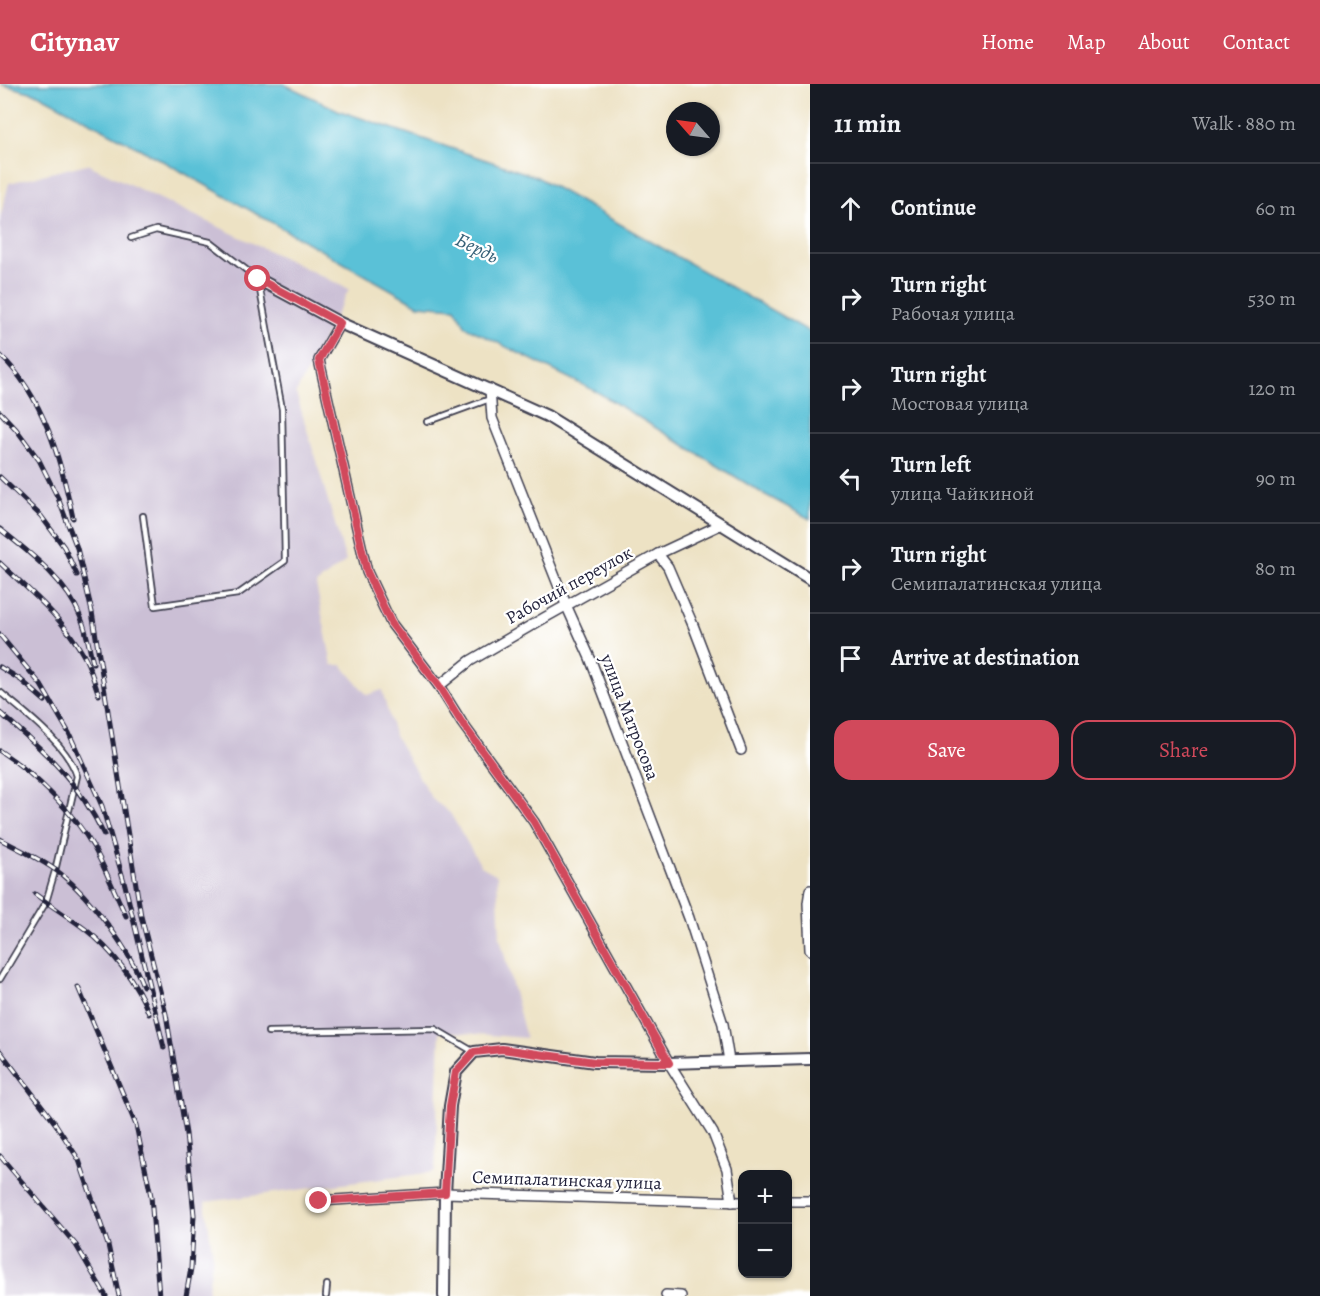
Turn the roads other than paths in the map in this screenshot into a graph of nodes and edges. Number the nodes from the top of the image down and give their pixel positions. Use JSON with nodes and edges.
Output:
{"nodes":[{"id":1,"x":131,"y":238,"type":"dead end"},
{"id":2,"x":258,"y":279,"type":"junction"},
{"id":3,"x":340,"y":323,"type":"junction"},
{"id":4,"x":490,"y":394,"type":"junction"},
{"id":5,"x":427,"y":422,"type":"dead end"},
{"id":6,"x":143,"y":516,"type":"dead end"},
{"id":7,"x":722,"y":524,"type":"junction"},
{"id":8,"x":658,"y":554,"type":"junction"},
{"id":9,"x":810,"y":579,"type":"edge"},
{"id":10,"x":567,"y":607,"type":"junction"},
{"id":11,"x":439,"y":686,"type":"junction"},
{"id":12,"x":0,"y":692,"type":"edge"},
{"id":13,"x":741,"y":750,"type":"dead end"},
{"id":14,"x":810,"y":890,"type":"edge"},
{"id":15,"x":810,"y":950,"type":"edge"},
{"id":16,"x":0,"y":979,"type":"edge"},
{"id":17,"x":268,"y":1032,"type":"dead end"},
{"id":18,"x":474,"y":1052,"type":"junction"},
{"id":19,"x":810,"y":1059,"type":"edge"},
{"id":20,"x":729,"y":1060,"type":"junction"},
{"id":21,"x":669,"y":1063,"type":"junction"},
{"id":22,"x":445,"y":1193,"type":"junction"},
{"id":23,"x":319,"y":1201,"type":"dead end"},
{"id":24,"x":792,"y":1201,"type":"edge"},
{"id":25,"x":810,"y":1201,"type":"edge"},
{"id":26,"x":732,"y":1202,"type":"junction"},
{"id":27,"x":738,"y":1202,"type":"edge"},
{"id":28,"x":327,"y":1285,"type":"dead end"},
{"id":29,"x":666,"y":1295,"type":"edge"},
{"id":30,"x":326,"y":1296,"type":"edge"},
{"id":31,"x":444,"y":1296,"type":"edge"},
{"id":32,"x":681,"y":1296,"type":"edge"}],
"edges":[{"from":1,"to":2,"type":"lane"},
{"from":2,"to":3,"type":"street"},
{"from":2,"to":6,"type":"lane"},
{"from":3,"to":4,"type":"street"},
{"from":3,"to":11,"type":"street"},
{"from":4,"to":5,"type":"lane"},
{"from":4,"to":7,"type":"street"},
{"from":4,"to":10,"type":"street","name":"улица Матросова"},
{"from":7,"to":8,"type":"street","name":"Рабочий переулок"},
{"from":7,"to":9,"type":"street"},
{"from":8,"to":10,"type":"street","name":"Рабочий переулок"},
{"from":8,"to":13,"type":"street"},
{"from":10,"to":11,"type":"street","name":"Рабочий переулок"},
{"from":10,"to":20,"type":"street","name":"улица Матросова"},
{"from":11,"to":21,"type":"street"},
{"from":12,"to":16,"type":"lane"},
{"from":14,"to":15,"type":"street"},
{"from":17,"to":18,"type":"lane"},
{"from":18,"to":21,"type":"street"},
{"from":18,"to":22,"type":"street"},
{"from":19,"to":20,"type":"street"},
{"from":20,"to":21,"type":"street"},
{"from":21,"to":26,"type":"street"},
{"from":22,"to":23,"type":"street","name":"Семипалатинская улица"},
{"from":22,"to":26,"type":"street","name":"Семипалатинская улица"},
{"from":22,"to":31,"type":"street"},
{"from":24,"to":25,"type":"street"},
{"from":26,"to":27,"type":"street","name":"Семипалатинская улица"},
{"from":28,"to":30,"type":"lane"},
{"from":29,"to":32,"type":"street"}]}
